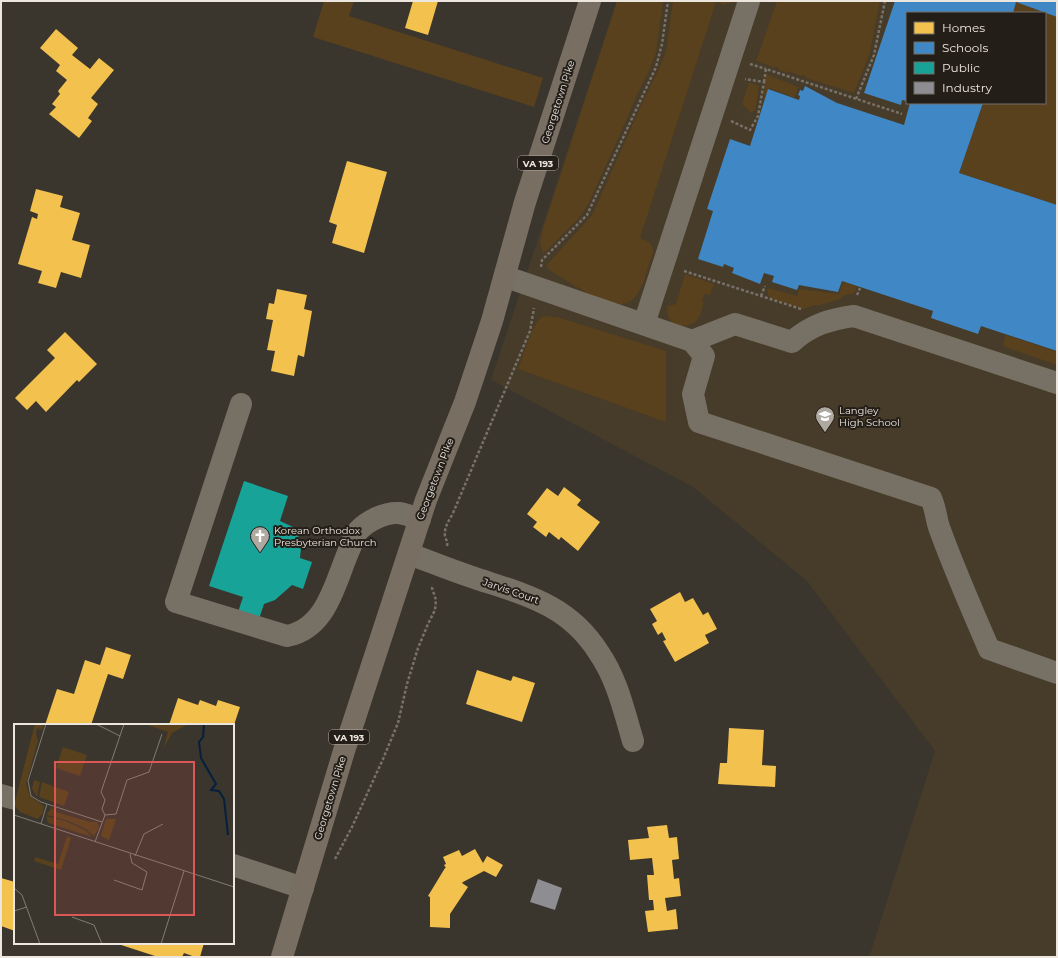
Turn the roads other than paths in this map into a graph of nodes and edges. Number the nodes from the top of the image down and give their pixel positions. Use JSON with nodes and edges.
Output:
{"nodes":[{"id":1,"x":590,"y":1,"type":"edge"},
{"id":2,"x":749,"y":1,"type":"edge"},
{"id":3,"x":506,"y":277,"type":"junction"},
{"id":4,"x":644,"y":324,"type":"junction"},
{"id":5,"x":692,"y":341,"type":"junction"},
{"id":6,"x":1057,"y":383,"type":"edge"},
{"id":7,"x":241,"y":404,"type":"dead end"},
{"id":8,"x":420,"y":519,"type":"junction"},
{"id":9,"x":409,"y":554,"type":"junction"},
{"id":10,"x":1057,"y":672,"type":"edge"},
{"id":11,"x":633,"y":741,"type":"dead end"},
{"id":12,"x":1,"y":795,"type":"edge"},
{"id":13,"x":14,"y":799,"type":"edge"},
{"id":14,"x":234,"y":866,"type":"edge"},
{"id":15,"x":303,"y":888,"type":"junction"},
{"id":16,"x":282,"y":957,"type":"edge"}],
"edges":[{"from":1,"to":3,"type":"main road","name":"Georgetown Pike","number":"VA 193"},
{"from":2,"to":4,"type":"street"},
{"from":3,"to":4,"type":"street"},
{"from":3,"to":8,"type":"main road","name":"Georgetown Pike","number":"VA 193"},
{"from":4,"to":5,"type":"street"},
{"from":5,"to":6,"type":"street"},
{"from":5,"to":10,"type":"street"},
{"from":7,"to":8,"type":"street"},
{"from":8,"to":9,"type":"main road","name":"Georgetown Pike","number":"VA 193"},
{"from":9,"to":11,"type":"street","name":"Jarvis Court"},
{"from":9,"to":15,"type":"main road","name":"Georgetown Pike","number":"VA 193"},
{"from":12,"to":13,"type":"street"},
{"from":14,"to":15,"type":"street"},
{"from":15,"to":16,"type":"main road","name":"Georgetown Pike","number":"VA 193"}]}
